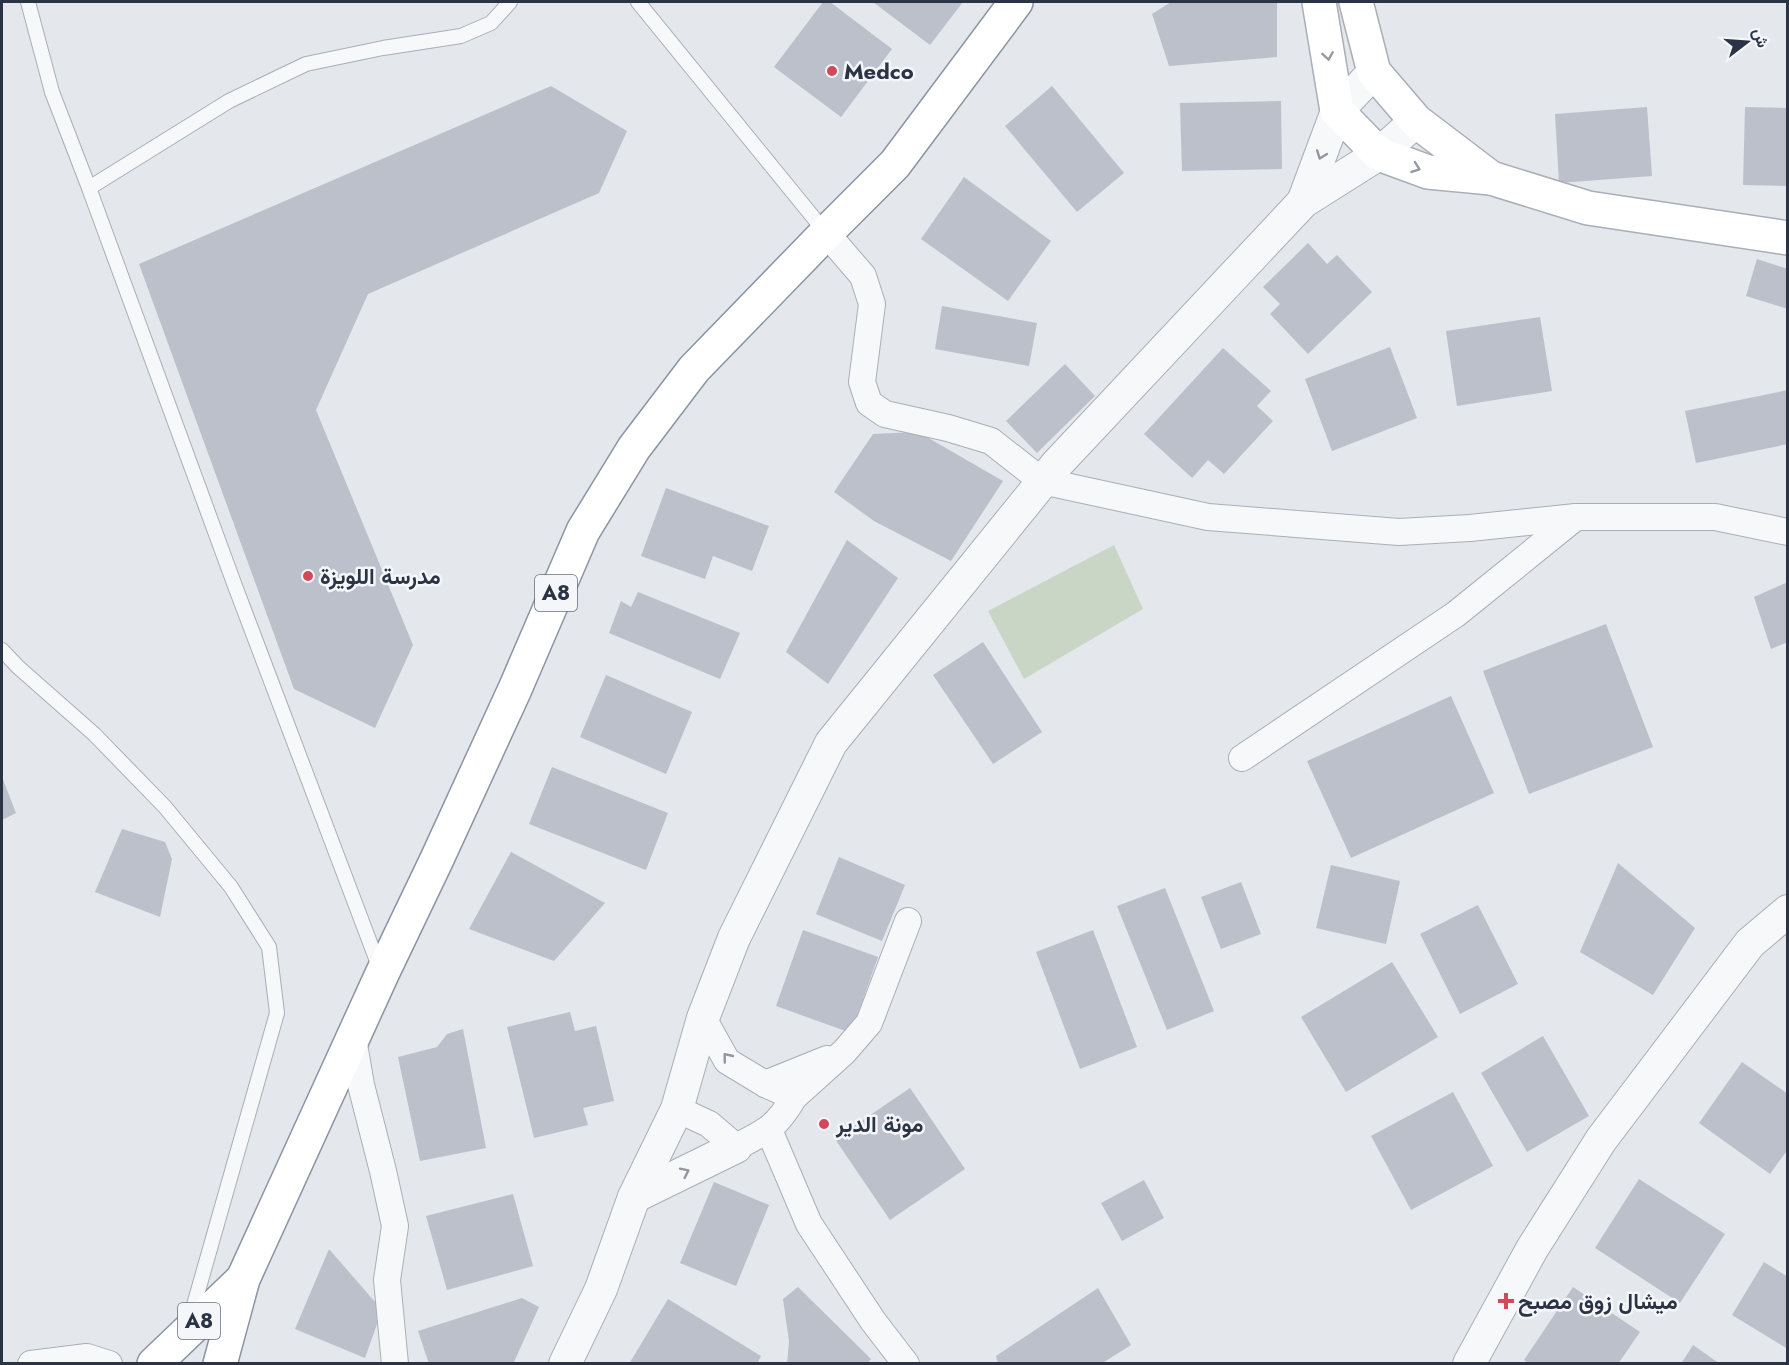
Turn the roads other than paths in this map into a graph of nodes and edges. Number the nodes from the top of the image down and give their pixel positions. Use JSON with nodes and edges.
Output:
{"nodes":[{"id":1,"x":28,"y":2,"type":"edge"},
{"id":2,"x":510,"y":2,"type":"edge"},
{"id":3,"x":638,"y":2,"type":"edge"},
{"id":4,"x":1016,"y":2,"type":"edge"},
{"id":5,"x":1319,"y":2,"type":"edge"},
{"id":6,"x":1356,"y":2,"type":"edge"},
{"id":7,"x":1374,"y":72,"type":"junction"},
{"id":8,"x":1337,"y":111,"type":"junction"},
{"id":9,"x":1416,"y":121,"type":"junction"},
{"id":10,"x":1379,"y":154,"type":"junction"},
{"id":11,"x":1491,"y":178,"type":"junction"},
{"id":12,"x":89,"y":188,"type":"junction"},
{"id":13,"x":1303,"y":202,"type":"junction"},
{"id":14,"x":826,"y":233,"type":"junction"},
{"id":15,"x":1788,"y":238,"type":"edge"},
{"id":16,"x":1042,"y":481,"type":"junction"},
{"id":17,"x":1576,"y":517,"type":"junction"},
{"id":18,"x":1788,"y":532,"type":"edge"},
{"id":19,"x":2,"y":650,"type":"edge"},
{"id":20,"x":1242,"y":758,"type":"dead end"},
{"id":21,"x":1788,"y":911,"type":"edge"},
{"id":22,"x":908,"y":921,"type":"dead end"},
{"id":23,"x":382,"y":974,"type":"junction"},
{"id":24,"x":703,"y":1018,"type":"junction"},
{"id":25,"x":353,"y":1038,"type":"junction"},
{"id":26,"x":844,"y":1052,"type":"junction"},
{"id":27,"x":765,"y":1084,"type":"junction"},
{"id":28,"x":794,"y":1097,"type":"junction"},
{"id":29,"x":677,"y":1109,"type":"junction"},
{"id":30,"x":769,"y":1130,"type":"junction"},
{"id":31,"x":736,"y":1147,"type":"junction"},
{"id":32,"x":634,"y":1197,"type":"junction"},
{"id":33,"x":243,"y":1279,"type":"junction"},
{"id":34,"x":186,"y":1333,"type":"junction"},
{"id":35,"x":31,"y":1364,"type":"edge"},
{"id":36,"x":109,"y":1364,"type":"edge"},
{"id":37,"x":154,"y":1364,"type":"edge"},
{"id":38,"x":220,"y":1364,"type":"edge"},
{"id":39,"x":395,"y":1364,"type":"edge"},
{"id":40,"x":565,"y":1364,"type":"edge"},
{"id":41,"x":906,"y":1364,"type":"edge"},
{"id":42,"x":1469,"y":1364,"type":"edge"}],
"edges":[{"from":1,"to":12,"type":"lane"},
{"from":2,"to":12,"type":"lane"},
{"from":3,"to":14,"type":"lane"},
{"from":4,"to":14,"type":"main road","number":"A8"},
{"from":5,"to":8,"type":"main road","one_way":true},
{"from":6,"to":7,"type":"main road"},
{"from":7,"to":8,"type":"street"},
{"from":7,"to":9,"type":"main road"},
{"from":8,"to":10,"type":"main road"},
{"from":8,"to":13,"type":"street","one_way":true},
{"from":9,"to":10,"type":"street"},
{"from":9,"to":11,"type":"main road"},
{"from":10,"to":11,"type":"main road","one_way":true},
{"from":10,"to":13,"type":"street"},
{"from":11,"to":15,"type":"main road"},
{"from":12,"to":23,"type":"lane"},
{"from":13,"to":16,"type":"street"},
{"from":14,"to":16,"type":"street"},
{"from":14,"to":23,"type":"main road","number":"A8"},
{"from":16,"to":17,"type":"street"},
{"from":16,"to":24,"type":"street"},
{"from":17,"to":18,"type":"street"},
{"from":17,"to":20,"type":"street"},
{"from":19,"to":34,"type":"lane"},
{"from":21,"to":42,"type":"street"},
{"from":22,"to":26,"type":"street"},
{"from":23,"to":25,"type":"main road","number":"A8"},
{"from":27,"to":24,"type":"street","one_way":true},
{"from":24,"to":29,"type":"street"},
{"from":25,"to":33,"type":"main road","number":"A8"},
{"from":25,"to":39,"type":"street"},
{"from":26,"to":27,"type":"street"},
{"from":26,"to":28,"type":"street"},
{"from":27,"to":28,"type":"street"},
{"from":28,"to":30,"type":"street"},
{"from":29,"to":31,"type":"street"},
{"from":29,"to":32,"type":"street"},
{"from":30,"to":31,"type":"street"},
{"from":30,"to":41,"type":"street"},
{"from":32,"to":31,"type":"street","one_way":true},
{"from":32,"to":40,"type":"street"},
{"from":33,"to":34,"type":"main road","number":"A8"},
{"from":33,"to":38,"type":"main road","number":"A8"},
{"from":34,"to":37,"type":"main road","number":"A8"},
{"from":35,"to":36,"type":"street"}]}
